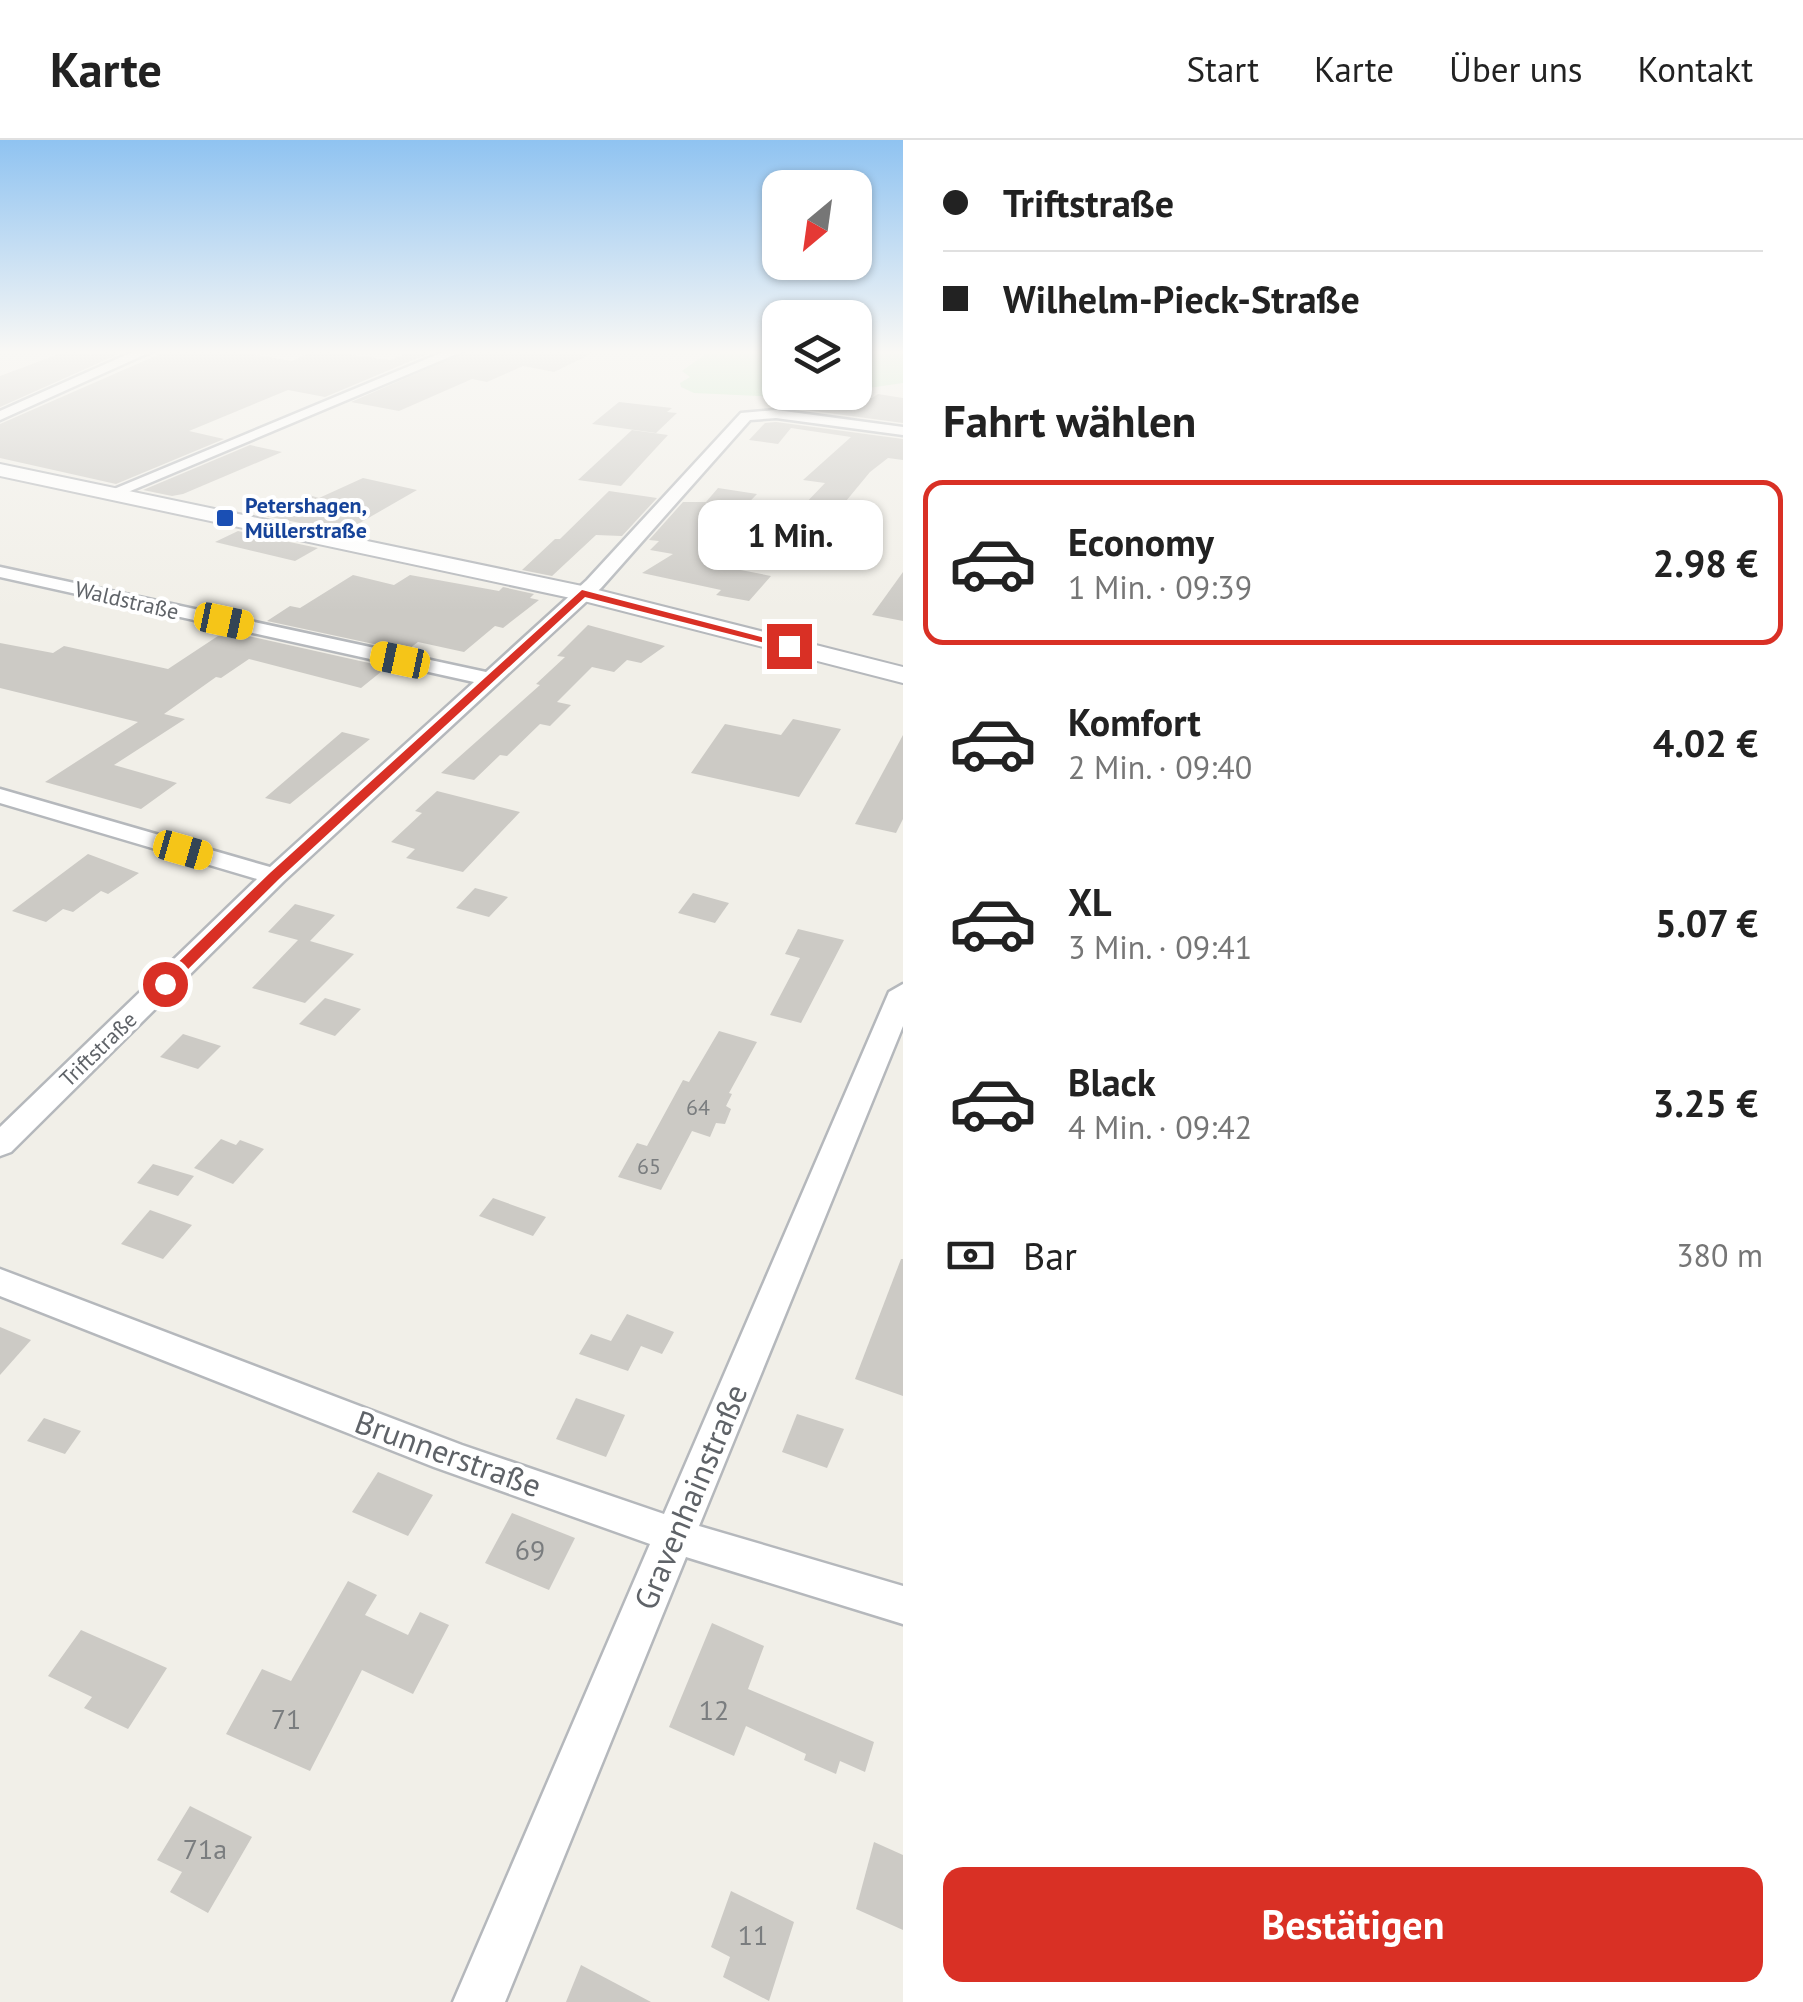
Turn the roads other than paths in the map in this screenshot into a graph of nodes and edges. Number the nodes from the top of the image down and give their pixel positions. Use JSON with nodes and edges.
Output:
{"nodes":[{"id":1,"x":249,"y":437,"type":"edge"},
{"id":2,"x":727,"y":437,"type":"edge"},
{"id":3,"x":0,"y":470,"type":"edge"},
{"id":4,"x":110,"y":494,"type":"junction"},
{"id":5,"x":0,"y":572,"type":"edge"},
{"id":6,"x":582,"y":593,"type":"junction"},
{"id":7,"x":903,"y":675,"type":"edge"},
{"id":8,"x":488,"y":679,"type":"junction"},
{"id":9,"x":0,"y":796,"type":"edge"},
{"id":10,"x":274,"y":876,"type":"junction"},
{"id":11,"x":903,"y":992,"type":"edge"},
{"id":12,"x":0,"y":1145,"type":"edge"},
{"id":13,"x":0,"y":1282,"type":"edge"},
{"id":14,"x":675,"y":1535,"type":"junction"},
{"id":15,"x":903,"y":1605,"type":"edge"},
{"id":16,"x":479,"y":2002,"type":"edge"}],
"edges":[{"from":1,"to":4,"type":"street"},
{"from":2,"to":6,"type":"street","name":"Triftstraße"},
{"from":3,"to":4,"type":"street"},
{"from":4,"to":6,"type":"street"},
{"from":5,"to":8,"type":"street","name":"Waldstraße"},
{"from":6,"to":7,"type":"street"},
{"from":6,"to":8,"type":"street","name":"Triftstraße"},
{"from":8,"to":10,"type":"street","name":"Triftstraße"},
{"from":9,"to":10,"type":"street"},
{"from":10,"to":12,"type":"street","name":"Triftstraße"},
{"from":11,"to":14,"type":"street","name":"Gravenhainstraße"},
{"from":13,"to":14,"type":"street","name":"Brunnerstraße"},
{"from":14,"to":15,"type":"street","name":"Brunnerstraße"},
{"from":14,"to":16,"type":"street","name":"Gravenhainstraße"}]}
